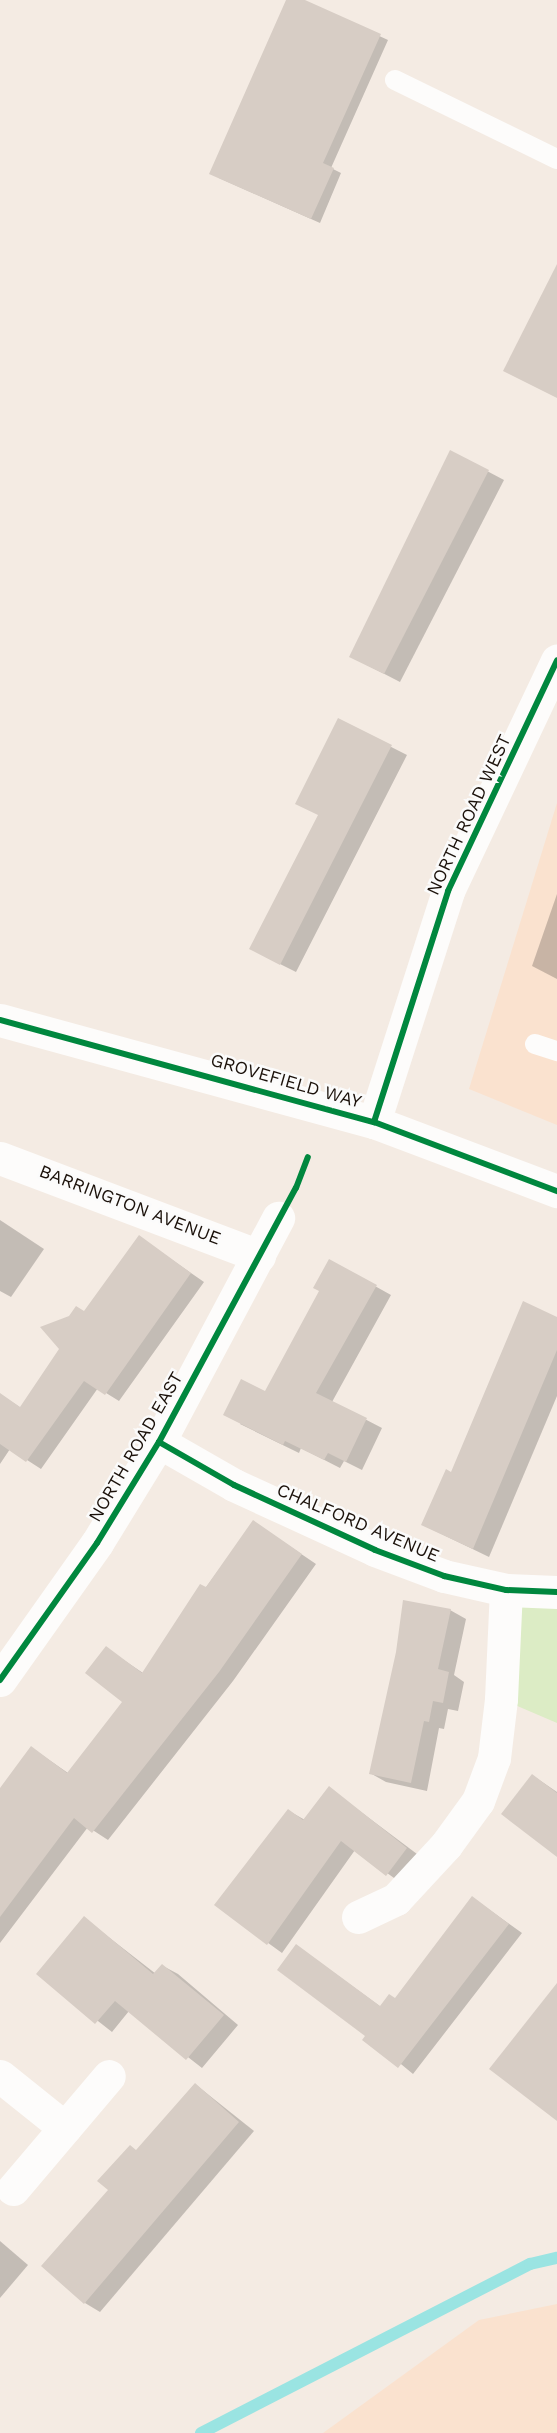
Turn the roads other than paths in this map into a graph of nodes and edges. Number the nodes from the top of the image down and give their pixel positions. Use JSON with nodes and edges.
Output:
{"nodes":[{"id":1,"x":395,"y":80,"type":"dead end"},
{"id":2,"x":557,"y":159,"type":"edge"},
{"id":3,"x":557,"y":660,"type":"edge"},
{"id":4,"x":0,"y":1020,"type":"edge"},
{"id":5,"x":535,"y":1044,"type":"dead end"},
{"id":6,"x":557,"y":1052,"type":"edge"},
{"id":7,"x":374,"y":1122,"type":"junction"},
{"id":8,"x":0,"y":1158,"type":"edge"},
{"id":9,"x":557,"y":1191,"type":"edge"},
{"id":10,"x":278,"y":1218,"type":"dead end"},
{"id":11,"x":259,"y":1256,"type":"junction"},
{"id":12,"x":159,"y":1443,"type":"junction"},
{"id":13,"x":506,"y":1590,"type":"junction"},
{"id":14,"x":557,"y":1592,"type":"edge"},
{"id":15,"x":0,"y":1680,"type":"edge"},
{"id":16,"x":358,"y":1917,"type":"dead end"},
{"id":17,"x":0,"y":2076,"type":"edge"},
{"id":18,"x":109,"y":2076,"type":"dead end"},
{"id":19,"x":64,"y":2128,"type":"junction"},
{"id":20,"x":13,"y":2189,"type":"dead end"}],
"edges":[{"from":1,"to":2,"type":"lane"},
{"from":3,"to":7,"type":"street","name":"NORTH ROAD WEST"},
{"from":4,"to":7,"type":"street","name":"GROVEFIELD WAY"},
{"from":5,"to":6,"type":"lane"},
{"from":7,"to":9,"type":"street","name":"GROVEFIELD WAY"},
{"from":8,"to":11,"type":"street","name":"BARRINGTON AVENUE"},
{"from":10,"to":11,"type":"street","name":"NORTH ROAD EAST"},
{"from":11,"to":12,"type":"street","name":"NORTH ROAD EAST"},
{"from":12,"to":13,"type":"street","name":"CHALFORD AVENUE"},
{"from":12,"to":15,"type":"street","name":"NORTH ROAD EAST"},
{"from":13,"to":14,"type":"street","name":"CHALFORD AVENUE"},
{"from":13,"to":16,"type":"street"},
{"from":17,"to":19,"type":"street"},
{"from":18,"to":19,"type":"street"},
{"from":19,"to":20,"type":"street"}]}
